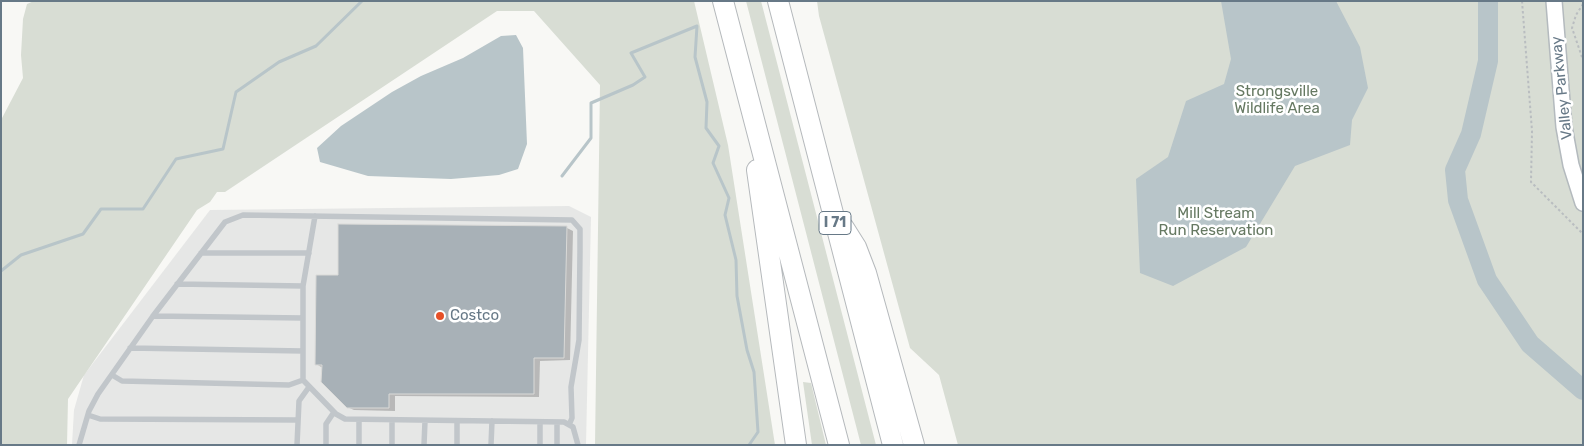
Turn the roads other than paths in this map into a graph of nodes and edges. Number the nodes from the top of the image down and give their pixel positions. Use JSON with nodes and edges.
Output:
{"nodes":[{"id":1,"x":723,"y":1,"type":"edge"},
{"id":2,"x":778,"y":1,"type":"edge"},
{"id":3,"x":1554,"y":1,"type":"edge"},
{"id":4,"x":743,"y":74,"type":"junction"},
{"id":5,"x":1583,"y":203,"type":"edge"},
{"id":6,"x":831,"y":206,"type":"junction"},
{"id":7,"x":315,"y":216,"type":"junction"},
{"id":8,"x":202,"y":252,"type":"junction"},
{"id":9,"x":309,"y":252,"type":"junction"},
{"id":10,"x":177,"y":284,"type":"junction"},
{"id":11,"x":303,"y":286,"type":"junction"},
{"id":12,"x":152,"y":316,"type":"junction"},
{"id":13,"x":302,"y":318,"type":"junction"},
{"id":14,"x":130,"y":348,"type":"junction"},
{"id":15,"x":302,"y":351,"type":"junction"},
{"id":16,"x":112,"y":375,"type":"junction"},
{"id":17,"x":303,"y":380,"type":"junction"},
{"id":18,"x":309,"y":387,"type":"junction"},
{"id":19,"x":334,"y":412,"type":"junction"},
{"id":20,"x":88,"y":415,"type":"junction"},
{"id":21,"x":297,"y":420,"type":"junction"},
{"id":22,"x":360,"y":420,"type":"junction"},
{"id":23,"x":392,"y":420,"type":"junction"},
{"id":24,"x":425,"y":421,"type":"junction"},
{"id":25,"x":457,"y":421,"type":"junction"},
{"id":26,"x":492,"y":421,"type":"junction"},
{"id":27,"x":540,"y":422,"type":"junction"},
{"id":28,"x":557,"y":422,"type":"junction"},
{"id":29,"x":569,"y":425,"type":"junction"},
{"id":30,"x":79,"y":445,"type":"edge"},
{"id":31,"x":297,"y":445,"type":"edge"},
{"id":32,"x":326,"y":445,"type":"edge"},
{"id":33,"x":359,"y":445,"type":"edge"},
{"id":34,"x":392,"y":445,"type":"edge"},
{"id":35,"x":424,"y":445,"type":"edge"},
{"id":36,"x":457,"y":445,"type":"edge"},
{"id":37,"x":491,"y":445,"type":"edge"},
{"id":38,"x":540,"y":445,"type":"edge"},
{"id":39,"x":557,"y":445,"type":"edge"},
{"id":40,"x":578,"y":445,"type":"edge"},
{"id":41,"x":796,"y":445,"type":"edge"},
{"id":42,"x":839,"y":445,"type":"edge"},
{"id":43,"x":893,"y":445,"type":"edge"},
{"id":44,"x":914,"y":445,"type":"edge"}],
"edges":[{"from":1,"to":4,"type":"highway"},
{"from":2,"to":6,"type":"highway","number":"I 71"},
{"from":3,"to":5,"type":"street","name":"Valley Parkway"},
{"from":4,"to":41,"type":"highway"},
{"from":4,"to":42,"type":"highway"},
{"from":6,"to":43,"type":"highway","number":"I 71"},
{"from":6,"to":44,"type":"highway"},
{"from":7,"to":8,"type":"lane"},
{"from":7,"to":9,"type":"lane"},
{"from":7,"to":29,"type":"lane"},
{"from":8,"to":9,"type":"lane"},
{"from":8,"to":10,"type":"lane"},
{"from":9,"to":11,"type":"lane"},
{"from":10,"to":11,"type":"lane"},
{"from":10,"to":12,"type":"lane"},
{"from":11,"to":13,"type":"lane"},
{"from":12,"to":13,"type":"lane"},
{"from":12,"to":14,"type":"lane"},
{"from":13,"to":15,"type":"lane"},
{"from":14,"to":15,"type":"lane"},
{"from":14,"to":16,"type":"lane"},
{"from":15,"to":17,"type":"lane"},
{"from":16,"to":17,"type":"lane"},
{"from":16,"to":20,"type":"lane"},
{"from":17,"to":18,"type":"lane"},
{"from":18,"to":19,"type":"lane"},
{"from":18,"to":21,"type":"lane"},
{"from":19,"to":22,"type":"lane"},
{"from":19,"to":32,"type":"lane"},
{"from":20,"to":21,"type":"lane"},
{"from":20,"to":30,"type":"lane"},
{"from":21,"to":31,"type":"lane"},
{"from":22,"to":23,"type":"lane"},
{"from":22,"to":33,"type":"lane"},
{"from":23,"to":24,"type":"lane"},
{"from":23,"to":34,"type":"lane"},
{"from":24,"to":25,"type":"lane"},
{"from":24,"to":35,"type":"lane"},
{"from":25,"to":26,"type":"lane"},
{"from":25,"to":36,"type":"lane"},
{"from":26,"to":27,"type":"lane"},
{"from":26,"to":37,"type":"lane"},
{"from":27,"to":28,"type":"lane"},
{"from":27,"to":38,"type":"lane"},
{"from":28,"to":29,"type":"lane"},
{"from":28,"to":39,"type":"lane"},
{"from":29,"to":40,"type":"lane"}]}
